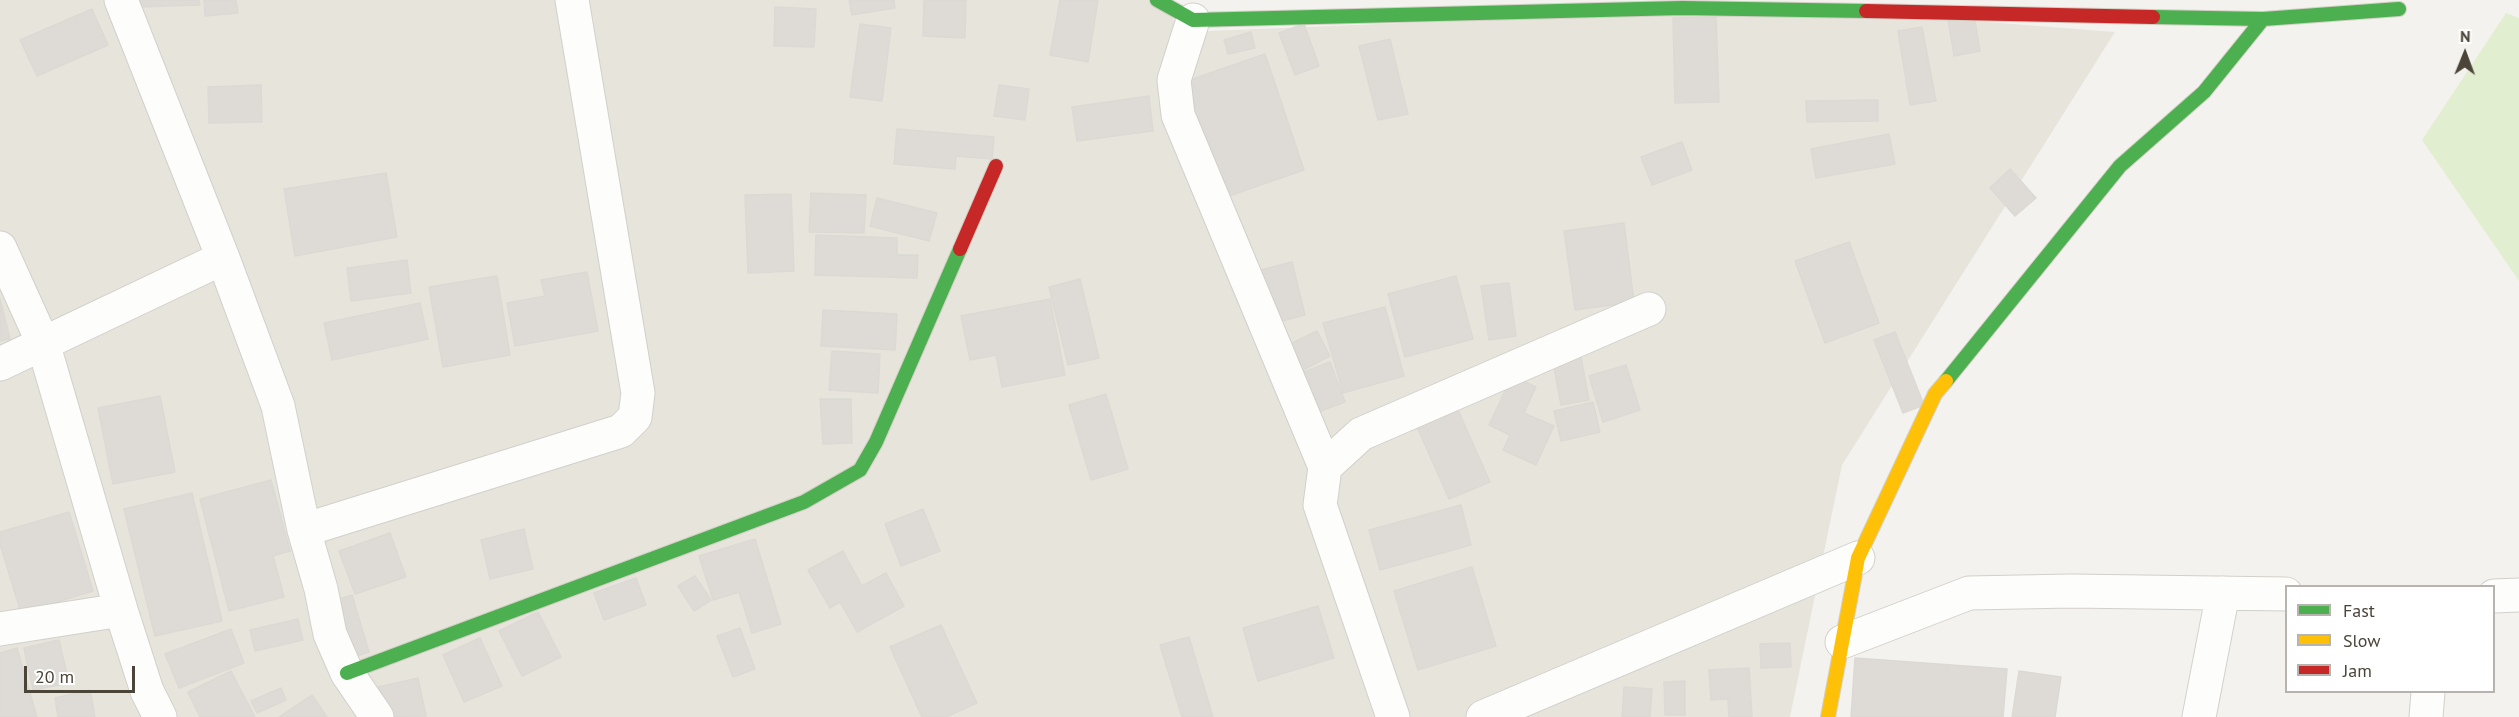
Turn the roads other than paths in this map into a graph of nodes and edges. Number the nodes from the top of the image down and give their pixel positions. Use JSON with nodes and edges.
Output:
{"nodes":[{"id":1,"x":121,"y":0,"type":"edge"},
{"id":2,"x":572,"y":0,"type":"edge"},
{"id":3,"x":1172,"y":6,"type":"edge"},
{"id":4,"x":2399,"y":9,"type":"dead end"},
{"id":5,"x":2263,"y":19,"type":"junction"},
{"id":6,"x":996,"y":166,"type":"dead end"},
{"id":7,"x":0,"y":248,"type":"edge"},
{"id":8,"x":223,"y":258,"type":"junction"},
{"id":9,"x":1649,"y":309,"type":"dead end"},
{"id":10,"x":44,"y":343,"type":"junction"},
{"id":11,"x":0,"y":364,"type":"edge"},
{"id":12,"x":1325,"y":467,"type":"junction"},
{"id":13,"x":304,"y":530,"type":"junction"},
{"id":14,"x":1858,"y":558,"type":"junction"},
{"id":15,"x":2223,"y":593,"type":"junction"},
{"id":16,"x":2285,"y":594,"type":"edge"},
{"id":17,"x":2519,"y":595,"type":"edge"},
{"id":18,"x":2495,"y":596,"type":"edge"},
{"id":19,"x":122,"y":610,"type":"junction"},
{"id":20,"x":0,"y":629,"type":"edge"},
{"id":21,"x":1842,"y":642,"type":"junction"},
{"id":22,"x":347,"y":673,"type":"junction"},
{"id":23,"x":2428,"y":693,"type":"edge"},
{"id":24,"x":160,"y":717,"type":"edge"},
{"id":25,"x":377,"y":717,"type":"edge"},
{"id":26,"x":1393,"y":717,"type":"edge"},
{"id":27,"x":1483,"y":717,"type":"edge"},
{"id":28,"x":1828,"y":717,"type":"edge"},
{"id":29,"x":2199,"y":717,"type":"edge"},
{"id":30,"x":2426,"y":717,"type":"edge"}],
"edges":[{"from":1,"to":8,"type":"street"},
{"from":2,"to":13,"type":"street"},
{"from":3,"to":5,"type":"street"},
{"from":3,"to":12,"type":"street"},
{"from":4,"to":5,"type":"street"},
{"from":5,"to":14,"type":"street"},
{"from":6,"to":22,"type":"street"},
{"from":7,"to":10,"type":"street"},
{"from":8,"to":10,"type":"street"},
{"from":8,"to":13,"type":"street"},
{"from":9,"to":12,"type":"street"},
{"from":10,"to":11,"type":"street"},
{"from":10,"to":19,"type":"street"},
{"from":12,"to":26,"type":"street"},
{"from":13,"to":22,"type":"street"},
{"from":14,"to":21,"type":"street"},
{"from":14,"to":27,"type":"street"},
{"from":15,"to":16,"type":"street"},
{"from":15,"to":21,"type":"street"},
{"from":15,"to":29,"type":"street"},
{"from":17,"to":18,"type":"street"},
{"from":19,"to":20,"type":"street"},
{"from":19,"to":24,"type":"street"},
{"from":21,"to":28,"type":"street"},
{"from":22,"to":25,"type":"street"},
{"from":23,"to":30,"type":"street"}]}
